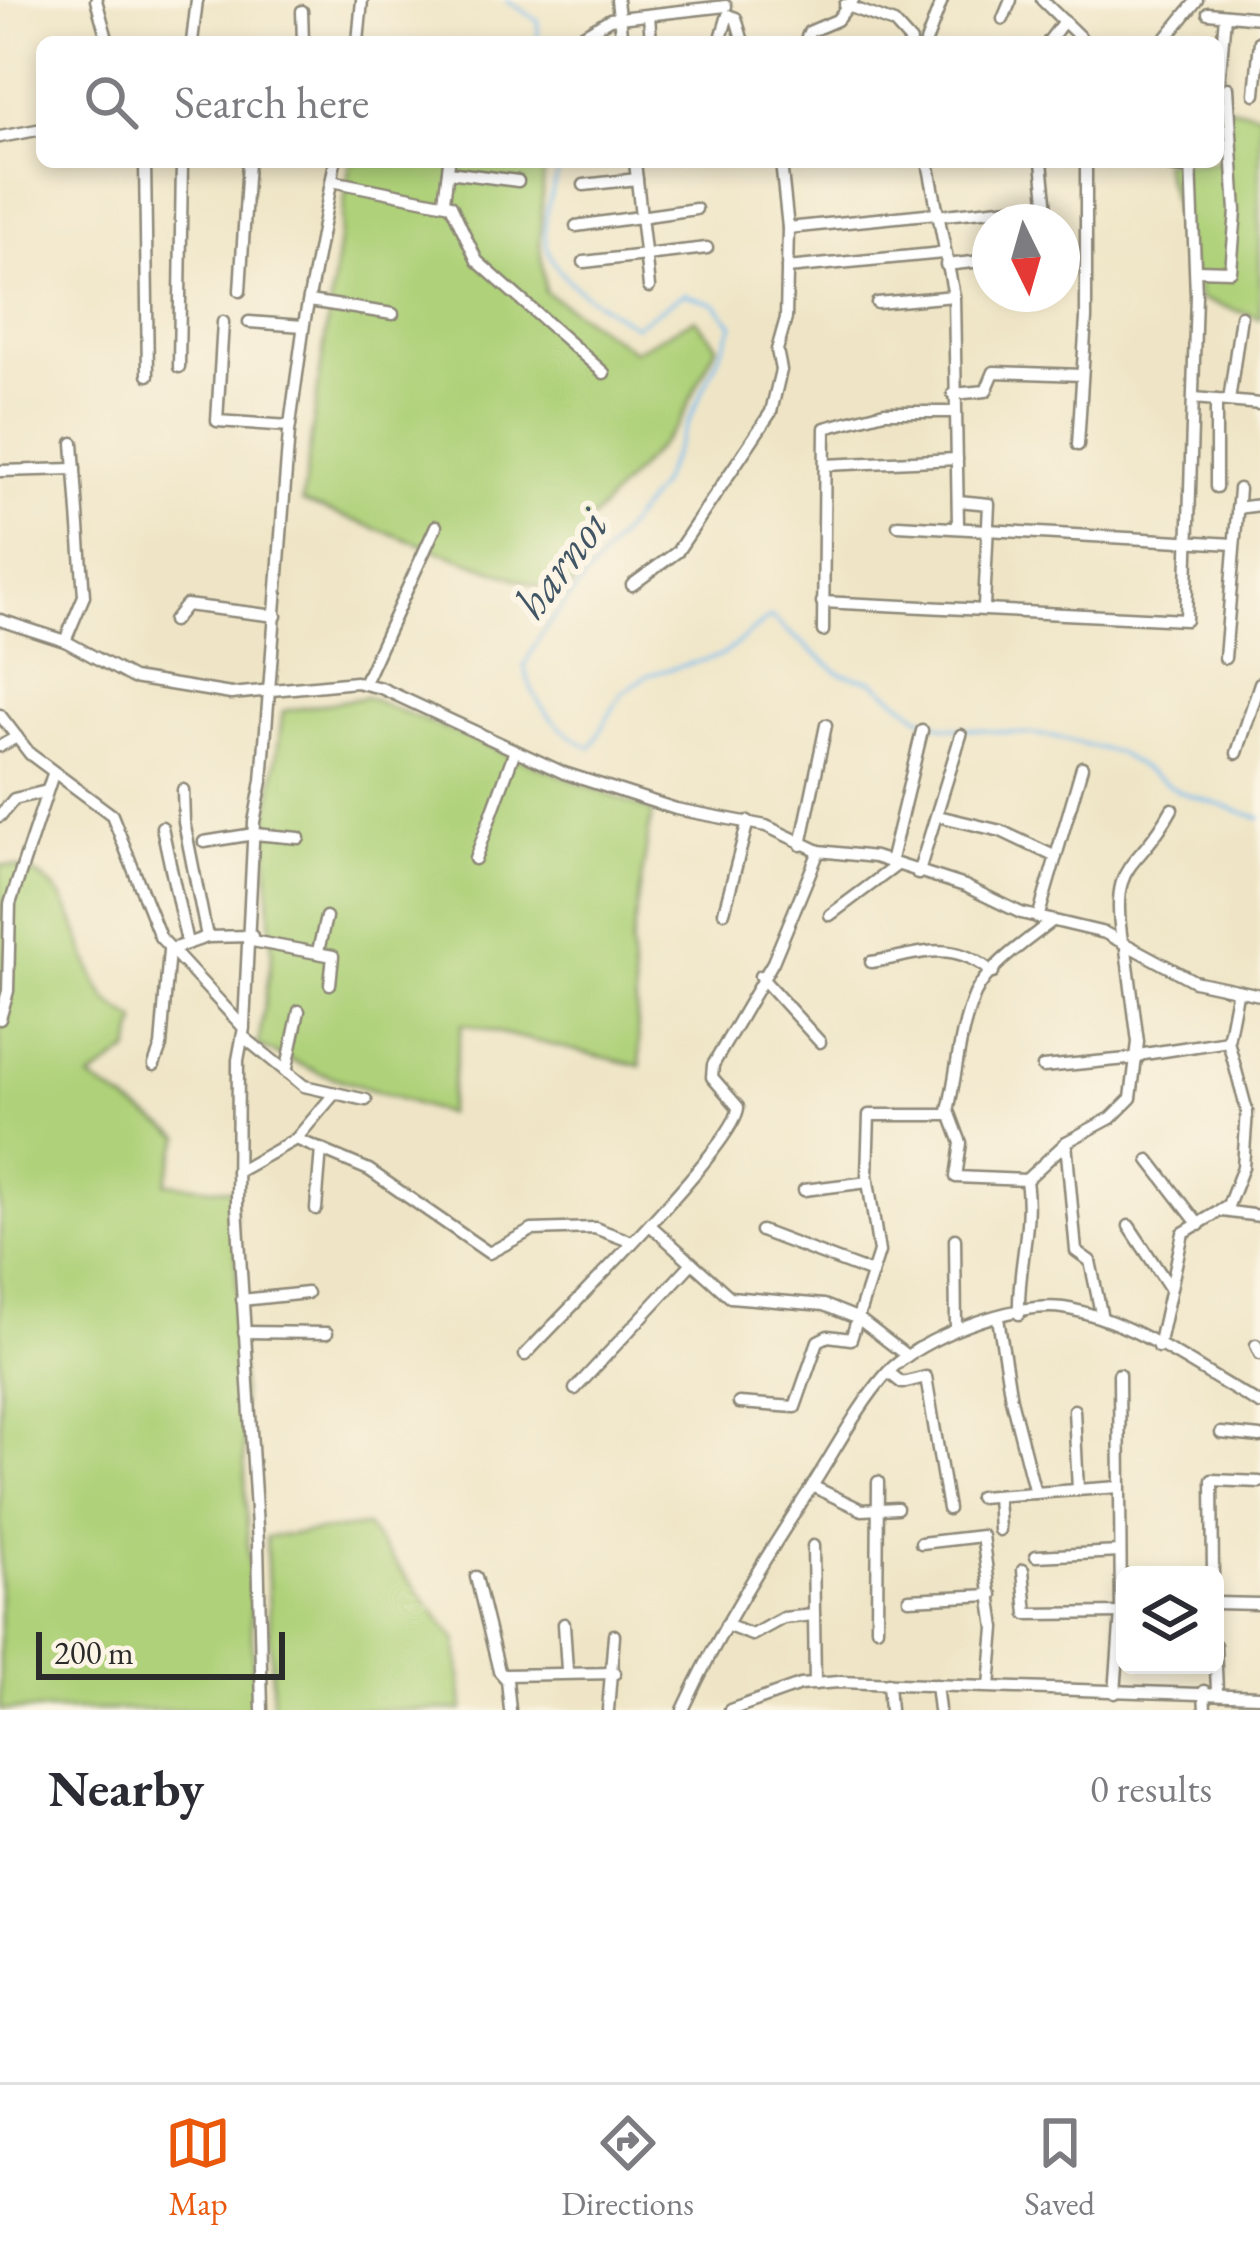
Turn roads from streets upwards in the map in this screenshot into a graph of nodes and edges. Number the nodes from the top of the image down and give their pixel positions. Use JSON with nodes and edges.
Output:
{"nodes":[{"id":1,"x":96,"y":0,"type":"edge"},
{"id":2,"x":196,"y":0,"type":"edge"},
{"id":3,"x":617,"y":0,"type":"edge"},
{"id":4,"x":942,"y":0,"type":"edge"},
{"id":5,"x":1011,"y":0,"type":"edge"},
{"id":6,"x":1042,"y":0,"type":"edge"},
{"id":7,"x":1197,"y":0,"type":"edge"},
{"id":8,"x":849,"y":3,"type":"edge"},
{"id":9,"x":362,"y":4,"type":"edge"},
{"id":10,"x":671,"y":6,"type":"edge"},
{"id":11,"x":727,"y":7,"type":"edge"},
{"id":12,"x":302,"y":11,"type":"dead end"},
{"id":13,"x":1208,"y":13,"type":"dead end"},
{"id":14,"x":649,"y":15,"type":"junction"},
{"id":15,"x":1225,"y":15,"type":"junction"},
{"id":16,"x":619,"y":18,"type":"junction"},
{"id":17,"x":1260,"y":18,"type":"edge"},
{"id":18,"x":1003,"y":19,"type":"dead end"},
{"id":19,"x":1064,"y":21,"type":"junction"},
{"id":20,"x":106,"y":36,"type":"edge"},
{"id":21,"x":193,"y":36,"type":"edge"},
{"id":22,"x":303,"y":36,"type":"edge"},
{"id":23,"x":359,"y":36,"type":"edge"},
{"id":24,"x":579,"y":36,"type":"edge"},
{"id":25,"x":621,"y":36,"type":"edge"},
{"id":26,"x":651,"y":36,"type":"edge"},
{"id":27,"x":740,"y":36,"type":"edge"},
{"id":28,"x":807,"y":36,"type":"edge"},
{"id":29,"x":906,"y":36,"type":"edge"},
{"id":30,"x":928,"y":36,"type":"edge"},
{"id":31,"x":1053,"y":36,"type":"edge"},
{"id":32,"x":1079,"y":36,"type":"edge"},
{"id":33,"x":1168,"y":36,"type":"edge"},
{"id":34,"x":1224,"y":36,"type":"edge"},
{"id":35,"x":1260,"y":41,"type":"edge"},
{"id":36,"x":1224,"y":88,"type":"edge"},
{"id":37,"x":1258,"y":95,"type":"edge"},
{"id":38,"x":1224,"y":112,"type":"edge"},
{"id":39,"x":36,"y":130,"type":"edge"},
{"id":40,"x":0,"y":137,"type":"edge"},
{"id":41,"x":145,"y":168,"type":"edge"},
{"id":42,"x":182,"y":168,"type":"edge"},
{"id":43,"x":248,"y":168,"type":"edge"},
{"id":44,"x":334,"y":168,"type":"edge"},
{"id":45,"x":449,"y":168,"type":"edge"},
{"id":46,"x":454,"y":168,"type":"edge"},
{"id":47,"x":636,"y":168,"type":"edge"},
{"id":48,"x":782,"y":168,"type":"edge"},
{"id":49,"x":929,"y":168,"type":"edge"},
{"id":50,"x":1043,"y":168,"type":"edge"},
{"id":51,"x":1086,"y":168,"type":"edge"},
{"id":52,"x":1191,"y":168,"type":"edge"},
{"id":53,"x":637,"y":179,"type":"junction"},
{"id":54,"x":332,"y":181,"type":"junction"},
{"id":55,"x":518,"y":181,"type":"dead end"},
{"id":56,"x":584,"y":184,"type":"dead end"},
{"id":57,"x":444,"y":201,"type":"junction"},
{"id":58,"x":1046,"y":204,"type":"edge"},
{"id":59,"x":696,"y":209,"type":"dead end"},
{"id":60,"x":972,"y":211,"type":"edge"},
{"id":61,"x":936,"y":214,"type":"junction"},
{"id":62,"x":641,"y":218,"type":"junction"},
{"id":63,"x":576,"y":226,"type":"dead end"},
{"id":64,"x":788,"y":228,"type":"junction"},
{"id":65,"x":706,"y":248,"type":"dead end"},
{"id":66,"x":646,"y":257,"type":"junction"},
{"id":67,"x":945,"y":259,"type":"junction"},
{"id":68,"x":972,"y":260,"type":"edge"},
{"id":69,"x":584,"y":262,"type":"dead end"},
{"id":70,"x":787,"y":268,"type":"junction"},
{"id":71,"x":1196,"y":270,"type":"junction"},
{"id":72,"x":650,"y":287,"type":"dead end"},
{"id":73,"x":240,"y":291,"type":"dead end"},
{"id":74,"x":954,"y":296,"type":"junction"},
{"id":75,"x":309,"y":301,"type":"junction"},
{"id":76,"x":878,"y":303,"type":"dead end"},
{"id":77,"x":393,"y":314,"type":"dead end"},
{"id":78,"x":1241,"y":316,"type":"dead end"},
{"id":79,"x":223,"y":322,"type":"dead end"},
{"id":80,"x":249,"y":322,"type":"dead end"},
{"id":81,"x":303,"y":326,"type":"junction"},
{"id":82,"x":179,"y":368,"type":"dead end"},
{"id":83,"x":604,"y":373,"type":"dead end"},
{"id":84,"x":148,"y":375,"type":"dead end"},
{"id":85,"x":1082,"y":375,"type":"junction"},
{"id":86,"x":953,"y":394,"type":"junction"},
{"id":87,"x":1194,"y":398,"type":"junction"},
{"id":88,"x":1222,"y":400,"type":"junction"},
{"id":89,"x":1260,"y":404,"type":"edge"},
{"id":90,"x":954,"y":412,"type":"junction"},
{"id":91,"x":290,"y":426,"type":"junction"},
{"id":92,"x":73,"y":443,"type":"dead end"},
{"id":93,"x":1078,"y":446,"type":"dead end"},
{"id":94,"x":957,"y":459,"type":"junction"},
{"id":95,"x":825,"y":465,"type":"junction"},
{"id":96,"x":75,"y":469,"type":"junction"},
{"id":97,"x":0,"y":471,"type":"edge"},
{"id":98,"x":1216,"y":488,"type":"dead end"},
{"id":99,"x":1238,"y":489,"type":"dead end"},
{"id":100,"x":958,"y":502,"type":"junction"},
{"id":101,"x":1260,"y":506,"type":"edge"},
{"id":102,"x":1237,"y":508,"type":"junction"},
{"id":103,"x":958,"y":524,"type":"junction"},
{"id":104,"x":898,"y":525,"type":"dead end"},
{"id":105,"x":436,"y":526,"type":"dead end"},
{"id":106,"x":989,"y":532,"type":"junction"},
{"id":107,"x":1189,"y":542,"type":"junction"},
{"id":108,"x":1234,"y":544,"type":"junction"},
{"id":109,"x":632,"y":585,"type":"dead end"},
{"id":110,"x":822,"y":602,"type":"junction"},
{"id":111,"x":984,"y":606,"type":"junction"},
{"id":112,"x":276,"y":616,"type":"junction"},
{"id":113,"x":0,"y":620,"type":"edge"},
{"id":114,"x":173,"y":621,"type":"dead end"},
{"id":115,"x":823,"y":631,"type":"dead end"},
{"id":116,"x":65,"y":641,"type":"junction"},
{"id":117,"x":1225,"y":658,"type":"dead end"},
{"id":118,"x":364,"y":683,"type":"junction"},
{"id":119,"x":1260,"y":683,"type":"edge"},
{"id":120,"x":266,"y":693,"type":"junction"},
{"id":121,"x":0,"y":715,"type":"edge"},
{"id":122,"x":826,"y":724,"type":"dead end"},
{"id":123,"x":922,"y":731,"type":"dead end"},
{"id":124,"x":961,"y":735,"type":"dead end"},
{"id":125,"x":16,"y":737,"type":"junction"},
{"id":126,"x":0,"y":746,"type":"edge"},
{"id":127,"x":514,"y":752,"type":"junction"},
{"id":128,"x":1237,"y":753,"type":"dead end"},
{"id":129,"x":1082,"y":766,"type":"dead end"},
{"id":130,"x":53,"y":773,"type":"junction"},
{"id":131,"x":184,"y":790,"type":"dead end"},
{"id":132,"x":47,"y":791,"type":"junction"},
{"id":133,"x":1172,"y":809,"type":"dead end"},
{"id":134,"x":0,"y":816,"type":"edge"},
{"id":135,"x":938,"y":816,"type":"junction"},
{"id":136,"x":748,"y":821,"type":"junction"},
{"id":137,"x":162,"y":827,"type":"dead end"},
{"id":138,"x":254,"y":834,"type":"junction"},
{"id":139,"x":299,"y":838,"type":"dead end"},
{"id":140,"x":204,"y":842,"type":"dead end"},
{"id":141,"x":801,"y":844,"type":"junction"},
{"id":142,"x":819,"y":851,"type":"junction"},
{"id":143,"x":1056,"y":857,"type":"junction"},
{"id":144,"x":475,"y":859,"type":"dead end"},
{"id":145,"x":893,"y":864,"type":"junction"},
{"id":146,"x":918,"y":874,"type":"junction"},
{"id":147,"x":724,"y":911,"type":"dead end"},
{"id":148,"x":830,"y":915,"type":"dead end"},
{"id":149,"x":326,"y":917,"type":"dead end"},
{"id":150,"x":1045,"y":920,"type":"junction"},
{"id":151,"x":207,"y":937,"type":"junction"},
{"id":152,"x":252,"y":939,"type":"junction"},
{"id":153,"x":187,"y":943,"type":"junction"},
{"id":154,"x":1124,"y":945,"type":"junction"},
{"id":155,"x":169,"y":950,"type":"junction"},
{"id":156,"x":318,"y":951,"type":"junction"},
{"id":157,"x":871,"y":962,"type":"dead end"},
{"id":158,"x":993,"y":974,"type":"junction"},
{"id":159,"x":760,"y":976,"type":"junction"},
{"id":160,"x":330,"y":984,"type":"dead end"},
{"id":161,"x":1237,"y":994,"type":"junction"},
{"id":162,"x":1260,"y":995,"type":"edge"},
{"id":163,"x":299,"y":1011,"type":"dead end"},
{"id":164,"x":0,"y":1019,"type":"edge"},
{"id":165,"x":244,"y":1033,"type":"junction"},
{"id":166,"x":1228,"y":1041,"type":"junction"},
{"id":167,"x":820,"y":1042,"type":"dead end"},
{"id":168,"x":1138,"y":1057,"type":"junction"},
{"id":169,"x":154,"y":1065,"type":"dead end"},
{"id":170,"x":1043,"y":1067,"type":"dead end"},
{"id":171,"x":286,"y":1072,"type":"junction"},
{"id":172,"x":334,"y":1094,"type":"junction"},
{"id":173,"x":366,"y":1100,"type":"dead end"},
{"id":174,"x":949,"y":1111,"type":"junction"},
{"id":175,"x":1246,"y":1118,"type":"junction"},
{"id":176,"x":1260,"y":1121,"type":"edge"},
{"id":177,"x":296,"y":1139,"type":"junction"},
{"id":178,"x":1066,"y":1142,"type":"junction"},
{"id":179,"x":321,"y":1149,"type":"junction"},
{"id":180,"x":1149,"y":1160,"type":"dead end"},
{"id":181,"x":237,"y":1172,"type":"junction"},
{"id":182,"x":1026,"y":1180,"type":"junction"},
{"id":183,"x":868,"y":1182,"type":"junction"},
{"id":184,"x":804,"y":1190,"type":"dead end"},
{"id":185,"x":316,"y":1209,"type":"dead end"},
{"id":186,"x":1222,"y":1211,"type":"junction"},
{"id":187,"x":1260,"y":1216,"type":"edge"},
{"id":188,"x":650,"y":1226,"type":"junction"},
{"id":189,"x":1129,"y":1226,"type":"dead end"},
{"id":190,"x":1199,"y":1226,"type":"junction"},
{"id":191,"x":760,"y":1231,"type":"dead end"},
{"id":192,"x":955,"y":1239,"type":"dead end"},
{"id":193,"x":632,"y":1242,"type":"junction"},
{"id":194,"x":692,"y":1263,"type":"junction"},
{"id":195,"x":872,"y":1273,"type":"junction"},
{"id":196,"x":1170,"y":1288,"type":"junction"},
{"id":197,"x":307,"y":1293,"type":"dead end"},
{"id":198,"x":242,"y":1300,"type":"junction"},
{"id":199,"x":1019,"y":1314,"type":"junction"},
{"id":200,"x":998,"y":1318,"type":"junction"},
{"id":201,"x":1102,"y":1318,"type":"junction"},
{"id":202,"x":859,"y":1319,"type":"junction"},
{"id":203,"x":956,"y":1330,"type":"junction"},
{"id":204,"x":244,"y":1332,"type":"junction"},
{"id":205,"x":327,"y":1333,"type":"dead end"},
{"id":206,"x":1158,"y":1347,"type":"junction"},
{"id":207,"x":525,"y":1355,"type":"dead end"},
{"id":208,"x":908,"y":1356,"type":"junction"},
{"id":209,"x":888,"y":1372,"type":"junction"},
{"id":210,"x":1119,"y":1374,"type":"dead end"},
{"id":211,"x":575,"y":1389,"type":"dead end"},
{"id":212,"x":739,"y":1403,"type":"dead end"},
{"id":213,"x":1260,"y":1404,"type":"edge"},
{"id":214,"x":1074,"y":1410,"type":"dead end"},
{"id":215,"x":1221,"y":1432,"type":"dead end"},
{"id":216,"x":1260,"y":1437,"type":"edge"},
{"id":217,"x":878,"y":1482,"type":"dead end"},
{"id":218,"x":1260,"y":1482,"type":"edge"},
{"id":219,"x":812,"y":1486,"type":"junction"},
{"id":220,"x":1119,"y":1487,"type":"junction"},
{"id":221,"x":1078,"y":1490,"type":"junction"},
{"id":222,"x":1035,"y":1493,"type":"junction"},
{"id":223,"x":997,"y":1496,"type":"junction"},
{"id":224,"x":979,"y":1497,"type":"dead end"},
{"id":225,"x":897,"y":1508,"type":"dead end"},
{"id":226,"x":878,"y":1509,"type":"junction"},
{"id":227,"x":948,"y":1509,"type":"dead end"},
{"id":228,"x":999,"y":1530,"type":"dead end"},
{"id":229,"x":921,"y":1543,"type":"dead end"},
{"id":230,"x":813,"y":1546,"type":"dead end"},
{"id":231,"x":1120,"y":1552,"type":"junction"},
{"id":232,"x":1036,"y":1556,"type":"dead end"},
{"id":233,"x":1121,"y":1566,"type":"edge"},
{"id":234,"x":1213,"y":1566,"type":"edge"},
{"id":235,"x":1023,"y":1570,"type":"dead end"},
{"id":236,"x":476,"y":1577,"type":"dead end"},
{"id":237,"x":992,"y":1594,"type":"junction"},
{"id":238,"x":909,"y":1599,"type":"dead end"},
{"id":239,"x":1224,"y":1604,"type":"edge"},
{"id":240,"x":1260,"y":1604,"type":"edge"},
{"id":241,"x":1116,"y":1612,"type":"edge"},
{"id":242,"x":814,"y":1615,"type":"junction"},
{"id":243,"x":564,"y":1624,"type":"dead end"},
{"id":244,"x":726,"y":1625,"type":"junction"},
{"id":245,"x":877,"y":1628,"type":"dead end"},
{"id":246,"x":614,"y":1635,"type":"dead end"},
{"id":247,"x":567,"y":1670,"type":"junction"},
{"id":248,"x":615,"y":1673,"type":"junction"},
{"id":249,"x":1117,"y":1674,"type":"edge"},
{"id":250,"x":1212,"y":1674,"type":"edge"},
{"id":251,"x":505,"y":1675,"type":"junction"},
{"id":252,"x":888,"y":1683,"type":"junction"},
{"id":253,"x":815,"y":1684,"type":"junction"},
{"id":254,"x":936,"y":1684,"type":"junction"},
{"id":255,"x":990,"y":1686,"type":"junction"},
{"id":256,"x":1210,"y":1691,"type":"junction"},
{"id":257,"x":1147,"y":1692,"type":"junction"},
{"id":258,"x":1115,"y":1693,"type":"junction"},
{"id":259,"x":1260,"y":1696,"type":"edge"},
{"id":260,"x":686,"y":1709,"type":"edge"},
{"id":261,"x":262,"y":1710,"type":"edge"},
{"id":262,"x":510,"y":1710,"type":"edge"},
{"id":263,"x":608,"y":1710,"type":"edge"},
{"id":264,"x":730,"y":1710,"type":"edge"},
{"id":265,"x":890,"y":1710,"type":"edge"},
{"id":266,"x":939,"y":1710,"type":"edge"},
{"id":267,"x":1146,"y":1710,"type":"edge"},
{"id":268,"x":1205,"y":1710,"type":"edge"}],
"edges":[{"from":1,"to":20,"type":"street"},
{"from":2,"to":21,"type":"street"},
{"from":3,"to":16,"type":"street"},
{"from":4,"to":30,"type":"street"},
{"from":5,"to":18,"type":"street"},
{"from":6,"to":19,"type":"street"},
{"from":7,"to":33,"type":"street"},
{"from":8,"to":28,"type":"street"},
{"from":8,"to":29,"type":"street"},
{"from":9,"to":23,"type":"street"},
{"from":10,"to":11,"type":"street"},
{"from":10,"to":14,"type":"street"},
{"from":11,"to":27,"type":"street"},
{"from":12,"to":22,"type":"street"},
{"from":13,"to":15,"type":"street"},
{"from":14,"to":16,"type":"street"},
{"from":14,"to":26,"type":"street"},
{"from":15,"to":17,"type":"street"},
{"from":15,"to":34,"type":"street"},
{"from":16,"to":24,"type":"street"},
{"from":16,"to":25,"type":"street"},
{"from":19,"to":31,"type":"street"},
{"from":19,"to":32,"type":"street"},
{"from":35,"to":37,"type":"street"},
{"from":36,"to":37,"type":"street"},
{"from":38,"to":71,"type":"street"},
{"from":39,"to":40,"type":"street"},
{"from":41,"to":84,"type":"street"},
{"from":42,"to":82,"type":"street"},
{"from":43,"to":73,"type":"street"},
{"from":44,"to":54,"type":"street"},
{"from":45,"to":57,"type":"street"},
{"from":46,"to":55,"type":"street"},
{"from":47,"to":53,"type":"street"},
{"from":48,"to":64,"type":"street"},
{"from":49,"to":61,"type":"street"},
{"from":50,"to":58,"type":"street"},
{"from":51,"to":85,"type":"street"},
{"from":52,"to":71,"type":"street"},
{"from":53,"to":56,"type":"street"},
{"from":53,"to":62,"type":"street"},
{"from":54,"to":57,"type":"street"},
{"from":54,"to":75,"type":"street"},
{"from":57,"to":83,"type":"street"},
{"from":59,"to":62,"type":"street"},
{"from":60,"to":61,"type":"street"},
{"from":61,"to":64,"type":"street"},
{"from":61,"to":67,"type":"street"},
{"from":62,"to":63,"type":"street"},
{"from":62,"to":66,"type":"street"},
{"from":64,"to":70,"type":"street"},
{"from":65,"to":66,"type":"street"},
{"from":66,"to":69,"type":"street"},
{"from":66,"to":72,"type":"street"},
{"from":67,"to":68,"type":"street"},
{"from":67,"to":70,"type":"street"},
{"from":67,"to":74,"type":"street"},
{"from":70,"to":109,"type":"street"},
{"from":71,"to":87,"type":"street"},
{"from":74,"to":76,"type":"street"},
{"from":74,"to":86,"type":"street"},
{"from":75,"to":77,"type":"street"},
{"from":75,"to":81,"type":"street"},
{"from":78,"to":88,"type":"street"},
{"from":79,"to":91,"type":"street"},
{"from":80,"to":81,"type":"street"},
{"from":81,"to":91,"type":"street"},
{"from":85,"to":86,"type":"street"},
{"from":85,"to":93,"type":"street"},
{"from":86,"to":90,"type":"street"},
{"from":87,"to":88,"type":"street"},
{"from":87,"to":107,"type":"street"},
{"from":88,"to":89,"type":"street"},
{"from":88,"to":98,"type":"street"},
{"from":90,"to":94,"type":"street"},
{"from":90,"to":95,"type":"street"},
{"from":91,"to":112,"type":"street"},
{"from":92,"to":96,"type":"street"},
{"from":94,"to":95,"type":"street"},
{"from":94,"to":100,"type":"street"},
{"from":95,"to":110,"type":"street"},
{"from":96,"to":97,"type":"street"},
{"from":96,"to":116,"type":"street"},
{"from":99,"to":102,"type":"street"},
{"from":100,"to":103,"type":"street"},
{"from":100,"to":106,"type":"street"},
{"from":101,"to":102,"type":"street"},
{"from":102,"to":108,"type":"street"},
{"from":103,"to":104,"type":"street"},
{"from":103,"to":106,"type":"street"},
{"from":105,"to":118,"type":"street"},
{"from":106,"to":107,"type":"street"},
{"from":106,"to":111,"type":"street"},
{"from":107,"to":108,"type":"street"},
{"from":107,"to":111,"type":"street"},
{"from":108,"to":117,"type":"street"},
{"from":110,"to":111,"type":"street"},
{"from":110,"to":115,"type":"street"},
{"from":112,"to":114,"type":"street"},
{"from":112,"to":120,"type":"street"},
{"from":113,"to":116,"type":"street"},
{"from":116,"to":120,"type":"street"},
{"from":118,"to":120,"type":"street"},
{"from":118,"to":127,"type":"street"},
{"from":119,"to":128,"type":"street"},
{"from":120,"to":138,"type":"street"},
{"from":121,"to":125,"type":"street"},
{"from":122,"to":141,"type":"street"},
{"from":123,"to":145,"type":"street"},
{"from":124,"to":135,"type":"street"},
{"from":125,"to":126,"type":"street"},
{"from":125,"to":130,"type":"street"},
{"from":127,"to":136,"type":"street"},
{"from":127,"to":144,"type":"street"},
{"from":129,"to":143,"type":"street"},
{"from":130,"to":132,"type":"street"},
{"from":130,"to":155,"type":"street"},
{"from":131,"to":151,"type":"street"},
{"from":132,"to":134,"type":"street"},
{"from":132,"to":164,"type":"street"},
{"from":133,"to":154,"type":"street"},
{"from":135,"to":143,"type":"street"},
{"from":135,"to":146,"type":"street"},
{"from":136,"to":141,"type":"street"},
{"from":136,"to":147,"type":"street"},
{"from":137,"to":153,"type":"street"},
{"from":138,"to":139,"type":"street"},
{"from":138,"to":140,"type":"street"},
{"from":138,"to":152,"type":"street"},
{"from":141,"to":142,"type":"street"},
{"from":142,"to":145,"type":"street"},
{"from":142,"to":159,"type":"street"},
{"from":143,"to":150,"type":"street"},
{"from":145,"to":146,"type":"street"},
{"from":145,"to":148,"type":"street"},
{"from":146,"to":150,"type":"street"},
{"from":149,"to":156,"type":"street"},
{"from":150,"to":154,"type":"street"},
{"from":150,"to":158,"type":"street"},
{"from":151,"to":152,"type":"street"},
{"from":151,"to":153,"type":"street"},
{"from":152,"to":156,"type":"street"},
{"from":152,"to":165,"type":"street"},
{"from":153,"to":155,"type":"street"},
{"from":154,"to":161,"type":"street"},
{"from":154,"to":168,"type":"street"},
{"from":155,"to":165,"type":"street"},
{"from":155,"to":169,"type":"street"},
{"from":156,"to":160,"type":"street"},
{"from":157,"to":158,"type":"street"},
{"from":158,"to":174,"type":"street"},
{"from":159,"to":167,"type":"street"},
{"from":159,"to":188,"type":"street"},
{"from":161,"to":162,"type":"street"},
{"from":161,"to":166,"type":"street"},
{"from":163,"to":171,"type":"street"},
{"from":165,"to":171,"type":"street"},
{"from":165,"to":181,"type":"street"},
{"from":166,"to":168,"type":"street"},
{"from":166,"to":175,"type":"street"},
{"from":168,"to":170,"type":"street"},
{"from":168,"to":178,"type":"street"},
{"from":171,"to":172,"type":"street"},
{"from":172,"to":173,"type":"street"},
{"from":172,"to":177,"type":"street"},
{"from":174,"to":182,"type":"street"},
{"from":174,"to":183,"type":"street"},
{"from":175,"to":176,"type":"street"},
{"from":175,"to":186,"type":"street"},
{"from":177,"to":179,"type":"street"},
{"from":177,"to":181,"type":"street"},
{"from":178,"to":182,"type":"street"},
{"from":178,"to":201,"type":"street"},
{"from":179,"to":185,"type":"street"},
{"from":179,"to":193,"type":"street"},
{"from":180,"to":190,"type":"street"},
{"from":181,"to":198,"type":"street"},
{"from":182,"to":199,"type":"street"},
{"from":183,"to":184,"type":"street"},
{"from":183,"to":195,"type":"street"},
{"from":186,"to":187,"type":"street"},
{"from":186,"to":190,"type":"street"},
{"from":188,"to":193,"type":"street"},
{"from":188,"to":194,"type":"street"},
{"from":189,"to":196,"type":"street"},
{"from":190,"to":196,"type":"street"},
{"from":191,"to":195,"type":"street"},
{"from":192,"to":203,"type":"street"},
{"from":193,"to":207,"type":"street"},
{"from":194,"to":202,"type":"street"},
{"from":194,"to":211,"type":"street"},
{"from":195,"to":202,"type":"street"},
{"from":196,"to":206,"type":"street"},
{"from":197,"to":198,"type":"street"},
{"from":198,"to":204,"type":"street"},
{"from":199,"to":200,"type":"street"},
{"from":199,"to":201,"type":"street"},
{"from":200,"to":203,"type":"street"},
{"from":200,"to":222,"type":"street"},
{"from":201,"to":206,"type":"street"},
{"from":202,"to":208,"type":"street"},
{"from":202,"to":212,"type":"street"},
{"from":203,"to":208,"type":"street"},
{"from":204,"to":205,"type":"street"},
{"from":204,"to":261,"type":"street"},
{"from":206,"to":213,"type":"street"},
{"from":208,"to":209,"type":"street"},
{"from":209,"to":219,"type":"street"},
{"from":209,"to":227,"type":"street"},
{"from":210,"to":220,"type":"street"},
{"from":214,"to":221,"type":"street"},
{"from":215,"to":216,"type":"street"},
{"from":217,"to":226,"type":"street"},
{"from":218,"to":234,"type":"street"},
{"from":219,"to":226,"type":"street"},
{"from":219,"to":244,"type":"street"},
{"from":220,"to":221,"type":"street"},
{"from":220,"to":231,"type":"street"},
{"from":221,"to":222,"type":"street"},
{"from":222,"to":223,"type":"street"},
{"from":223,"to":224,"type":"street"},
{"from":223,"to":228,"type":"street"},
{"from":225,"to":226,"type":"street"},
{"from":226,"to":245,"type":"street"},
{"from":229,"to":237,"type":"street"},
{"from":230,"to":242,"type":"street"},
{"from":231,"to":232,"type":"street"},
{"from":231,"to":233,"type":"street"},
{"from":235,"to":241,"type":"street"},
{"from":236,"to":251,"type":"street"},
{"from":237,"to":238,"type":"street"},
{"from":237,"to":255,"type":"street"},
{"from":239,"to":240,"type":"street"},
{"from":242,"to":244,"type":"street"},
{"from":242,"to":253,"type":"street"},
{"from":243,"to":247,"type":"street"},
{"from":244,"to":260,"type":"street"},
{"from":246,"to":248,"type":"street"},
{"from":247,"to":248,"type":"street"},
{"from":247,"to":251,"type":"street"},
{"from":248,"to":263,"type":"street"},
{"from":249,"to":258,"type":"street"},
{"from":250,"to":256,"type":"street"},
{"from":251,"to":262,"type":"street"},
{"from":252,"to":253,"type":"street"},
{"from":252,"to":254,"type":"street"},
{"from":252,"to":265,"type":"street"},
{"from":253,"to":264,"type":"street"},
{"from":254,"to":255,"type":"street"},
{"from":254,"to":266,"type":"street"},
{"from":255,"to":258,"type":"street"},
{"from":256,"to":257,"type":"street"},
{"from":256,"to":259,"type":"street"},
{"from":256,"to":268,"type":"street"},
{"from":257,"to":258,"type":"street"},
{"from":257,"to":267,"type":"street"}]}
